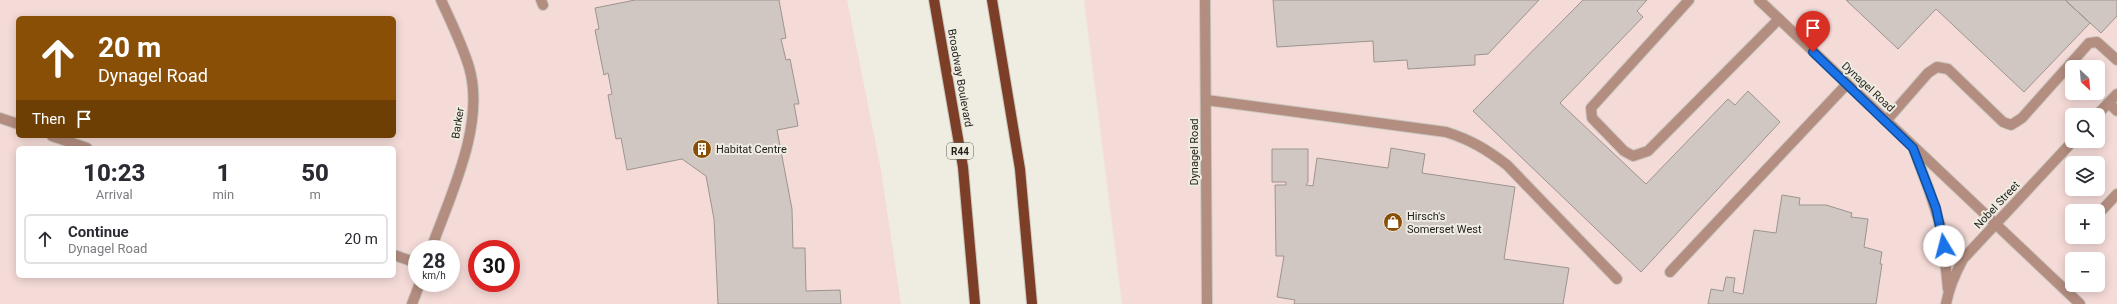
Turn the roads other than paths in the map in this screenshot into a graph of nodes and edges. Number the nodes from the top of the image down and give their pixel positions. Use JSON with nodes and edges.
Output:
{"nodes":[{"id":1,"x":441,"y":0,"type":"edge"},
{"id":2,"x":934,"y":0,"type":"edge"},
{"id":3,"x":992,"y":0,"type":"edge"},
{"id":4,"x":1205,"y":0,"type":"edge"},
{"id":5,"x":1689,"y":0,"type":"edge"},
{"id":6,"x":1759,"y":0,"type":"edge"},
{"id":7,"x":1779,"y":19,"type":"junction"},
{"id":8,"x":2117,"y":60,"type":"edge"},
{"id":9,"x":1847,"y":84,"type":"junction"},
{"id":10,"x":2117,"y":94,"type":"edge"},
{"id":11,"x":1206,"y":100,"type":"junction"},
{"id":12,"x":2108,"y":103,"type":"junction"},
{"id":13,"x":2103,"y":108,"type":"edge"},
{"id":14,"x":2117,"y":111,"type":"edge"},
{"id":15,"x":0,"y":118,"type":"edge"},
{"id":16,"x":1886,"y":121,"type":"junction"},
{"id":17,"x":16,"y":123,"type":"edge"},
{"id":18,"x":58,"y":138,"type":"edge"},
{"id":19,"x":81,"y":146,"type":"edge"},
{"id":20,"x":1913,"y":148,"type":"junction"},
{"id":21,"x":2066,"y":148,"type":"edge"},
{"id":22,"x":2117,"y":194,"type":"edge"},
{"id":23,"x":2105,"y":208,"type":"edge"},
{"id":24,"x":1996,"y":223,"type":"junction"},
{"id":25,"x":434,"y":240,"type":"edge"},
{"id":26,"x":396,"y":256,"type":"edge"},
{"id":27,"x":408,"y":260,"type":"edge"},
{"id":28,"x":1670,"y":272,"type":"dead end"},
{"id":29,"x":1617,"y":279,"type":"dead end"},
{"id":30,"x":1948,"y":291,"type":"junction"},
{"id":31,"x":417,"y":292,"type":"edge"},
{"id":32,"x":412,"y":304,"type":"edge"},
{"id":33,"x":975,"y":304,"type":"edge"},
{"id":34,"x":1032,"y":304,"type":"edge"},
{"id":35,"x":1207,"y":304,"type":"edge"},
{"id":36,"x":1946,"y":304,"type":"edge"},
{"id":37,"x":2080,"y":304,"type":"edge"}],
"edges":[{"from":1,"to":25,"type":"street","name":"Barker"},
{"from":2,"to":33,"type":"main road","name":"Broadway Boulevard","number":"R44"},
{"from":3,"to":34,"type":"main road"},
{"from":4,"to":11,"type":"street","name":"Dynagel Road"},
{"from":5,"to":7,"type":"street"},
{"from":6,"to":7,"type":"street","name":"Dynagel Road"},
{"from":7,"to":9,"type":"street","name":"Dynagel Road"},
{"from":8,"to":16,"type":"street"},
{"from":9,"to":16,"type":"street","name":"Dynagel Road"},
{"from":9,"to":28,"type":"street"},
{"from":10,"to":12,"type":"street"},
{"from":11,"to":29,"type":"street"},
{"from":11,"to":35,"type":"street","name":"Dynagel Road"},
{"from":12,"to":13,"type":"street"},
{"from":12,"to":14,"type":"street"},
{"from":15,"to":17,"type":"street"},
{"from":16,"to":20,"type":"street","name":"Dynagel Road"},
{"from":18,"to":19,"type":"street"},
{"from":20,"to":24,"type":"street","name":"Dynagel Road"},
{"from":20,"to":30,"type":"street","name":"Nobel Street"},
{"from":21,"to":24,"type":"street","name":"Nobel Street"},
{"from":22,"to":23,"type":"street"},
{"from":24,"to":30,"type":"street","name":"Nobel Street"},
{"from":24,"to":37,"type":"street","name":"Dynagel Road"},
{"from":26,"to":27,"type":"street"},
{"from":30,"to":36,"type":"street","name":"Nobel Street"},
{"from":31,"to":32,"type":"street"}]}
